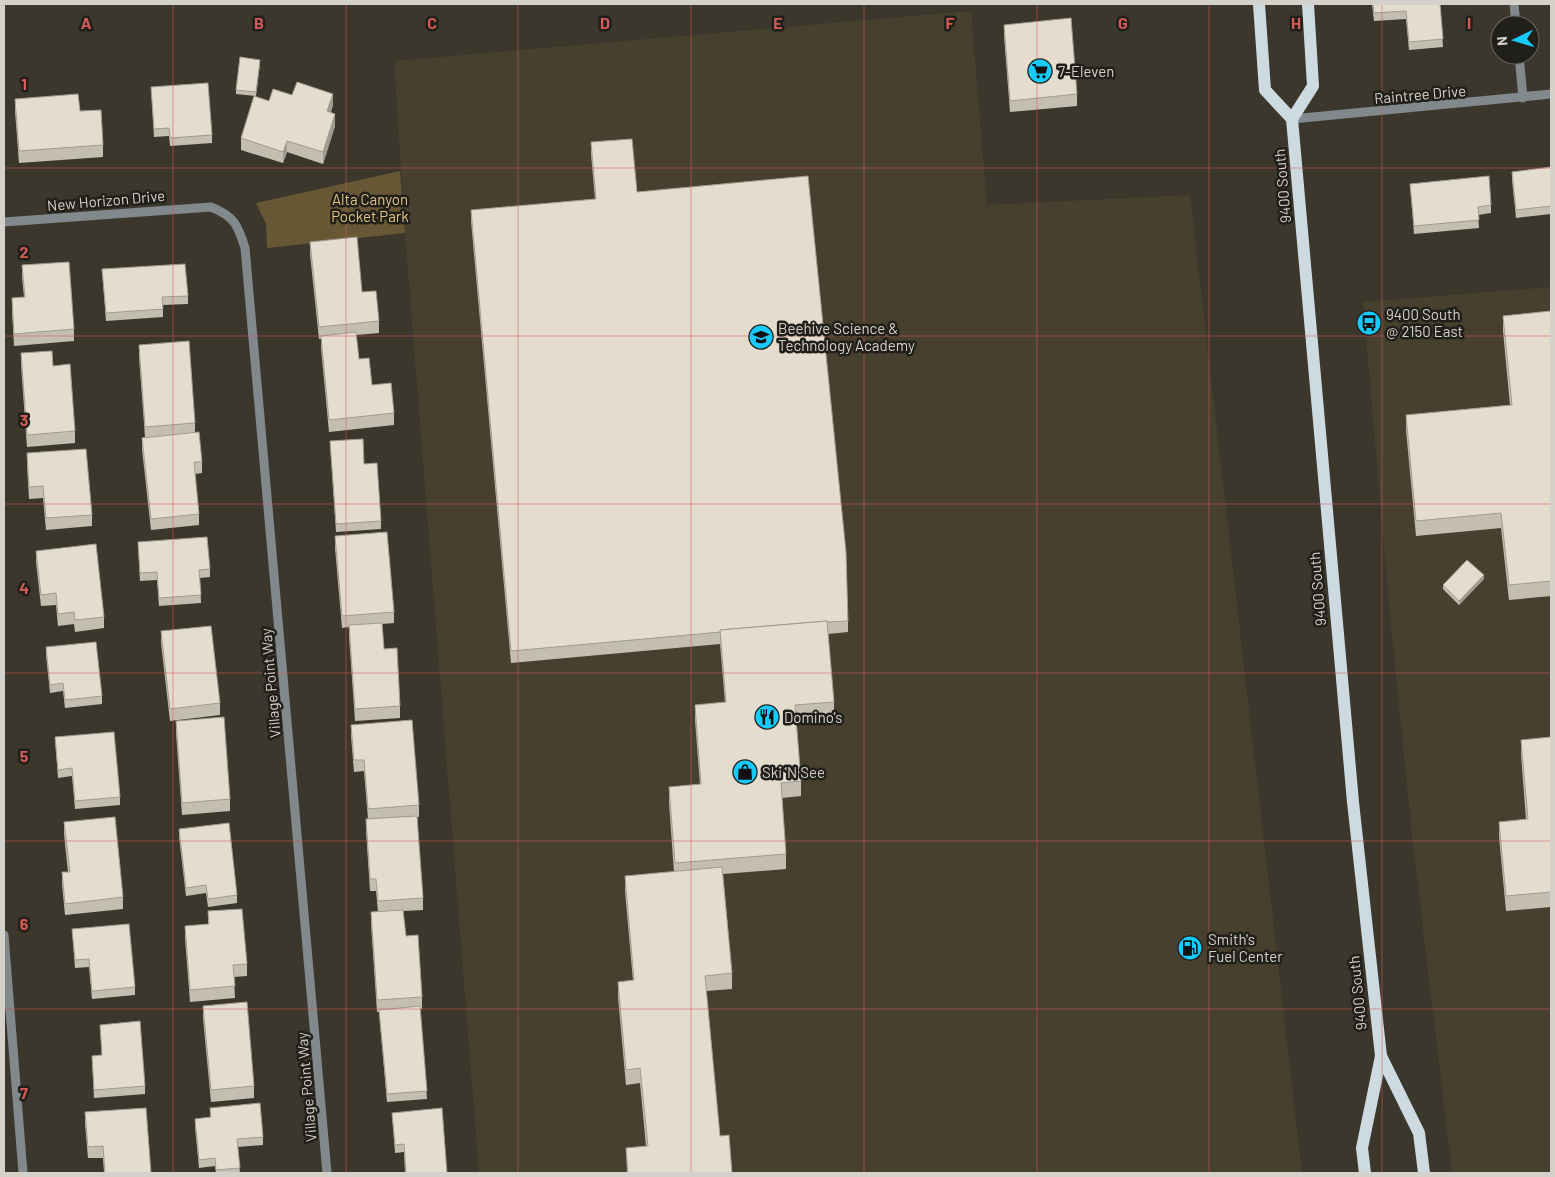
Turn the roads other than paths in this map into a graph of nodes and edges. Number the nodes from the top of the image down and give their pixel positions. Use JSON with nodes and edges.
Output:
{"nodes":[{"id":1,"x":1259,"y":4,"type":"edge"},
{"id":2,"x":1308,"y":4,"type":"edge"},
{"id":3,"x":1520,"y":65,"type":"edge"},
{"id":4,"x":1551,"y":94,"type":"edge"},
{"id":5,"x":1523,"y":98,"type":"junction"},
{"id":6,"x":1292,"y":119,"type":"junction"},
{"id":7,"x":211,"y":207,"type":"joint"},
{"id":8,"x":4,"y":222,"type":"edge"},
{"id":9,"x":4,"y":935,"type":"edge"},
{"id":10,"x":1380,"y":1056,"type":"junction"},
{"id":11,"x":24,"y":1173,"type":"edge"},
{"id":12,"x":327,"y":1173,"type":"edge"},
{"id":13,"x":1365,"y":1173,"type":"edge"},
{"id":14,"x":1424,"y":1173,"type":"edge"}],
"edges":[{"from":1,"to":6,"type":"main road"},
{"from":2,"to":6,"type":"main road"},
{"from":3,"to":5,"type":"street"},
{"from":4,"to":5,"type":"street","name":"Raintree Drive"},
{"from":5,"to":6,"type":"street","name":"Raintree Drive"},
{"from":6,"to":10,"type":"main road","name":"9400 South"},
{"from":7,"to":8,"type":"street","name":"New Horizon Drive"},
{"from":7,"to":12,"type":"street","name":"Village Point Way"},
{"from":9,"to":11,"type":"street"},
{"from":10,"to":13,"type":"main road","name":"9400 South"},
{"from":10,"to":14,"type":"main road","name":"9400 South"}]}
